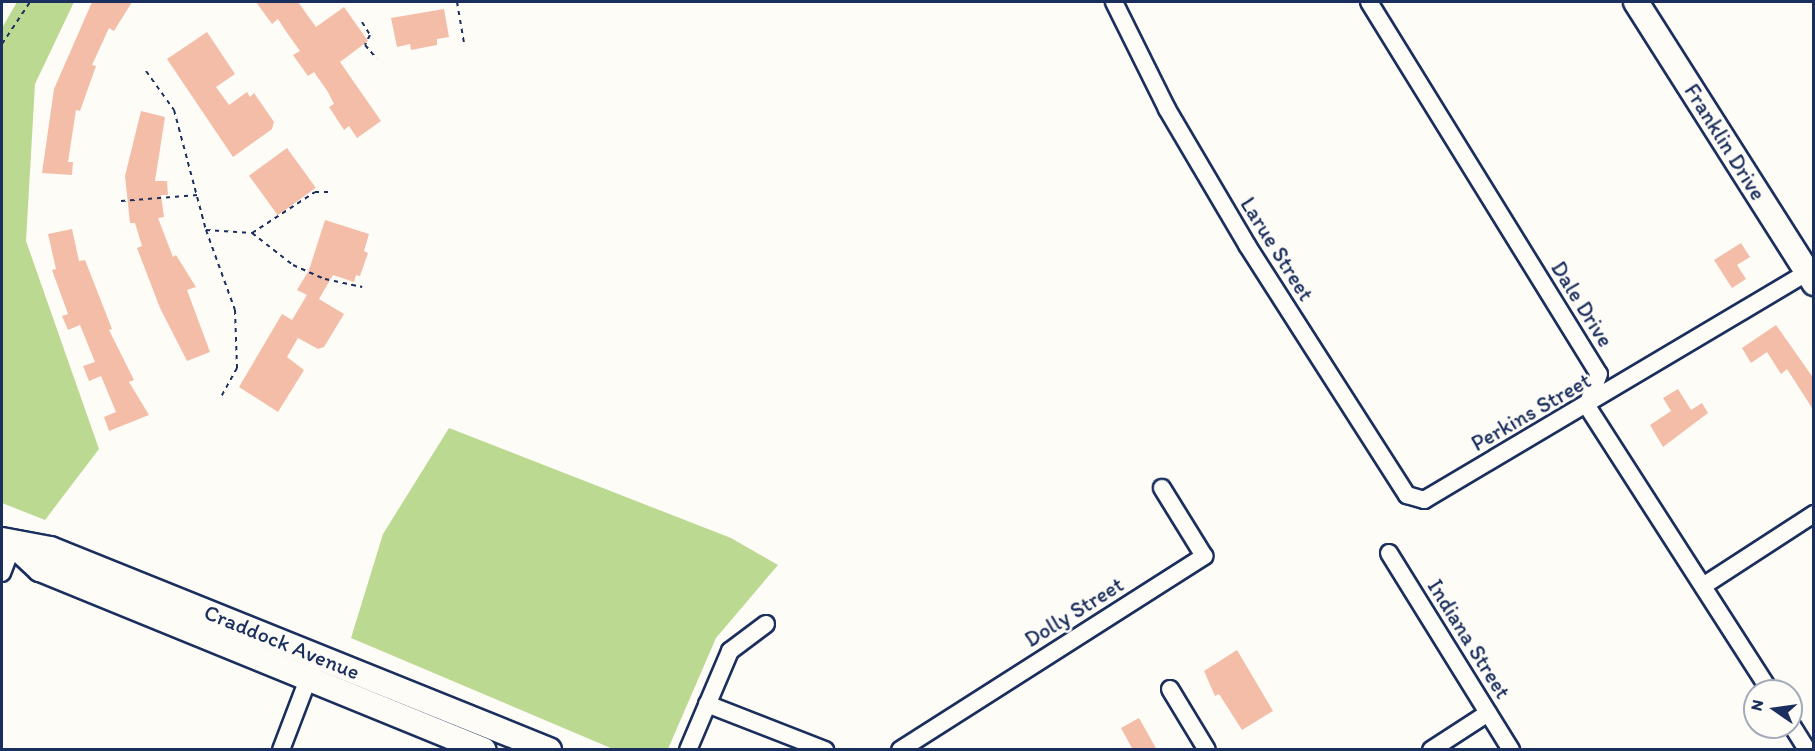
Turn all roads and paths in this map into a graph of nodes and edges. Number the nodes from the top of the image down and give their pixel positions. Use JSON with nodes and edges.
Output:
{"nodes":[{"id":1,"x":30,"y":2,"type":"edge"},
{"id":2,"x":457,"y":2,"type":"edge"},
{"id":3,"x":1368,"y":2,"type":"edge"},
{"id":4,"x":1636,"y":2,"type":"edge"},
{"id":5,"x":1114,"y":3,"type":"edge"},
{"id":6,"x":362,"y":22,"type":"dead end"},
{"id":7,"x":464,"y":43,"type":"dead end"},
{"id":8,"x":2,"y":44,"type":"edge"},
{"id":9,"x":377,"y":59,"type":"dead end"},
{"id":10,"x":146,"y":71,"type":"dead end"},
{"id":11,"x":328,"y":192,"type":"dead end"},
{"id":12,"x":198,"y":195,"type":"junction"},
{"id":13,"x":121,"y":201,"type":"dead end"},
{"id":14,"x":206,"y":230,"type":"junction"},
{"id":15,"x":252,"y":233,"type":"junction"},
{"id":16,"x":1811,"y":274,"type":"edge"},
{"id":17,"x":362,"y":287,"type":"dead end"},
{"id":18,"x":220,"y":397,"type":"dead end"},
{"id":19,"x":1587,"y":406,"type":"junction"},
{"id":20,"x":1162,"y":488,"type":"dead end"},
{"id":21,"x":1424,"y":500,"type":"joint"},
{"id":22,"x":1814,"y":514,"type":"edge"},
{"id":23,"x":7,"y":542,"type":"edge"},
{"id":24,"x":1389,"y":553,"type":"dead end"},
{"id":25,"x":2,"y":573,"type":"edge"},
{"id":26,"x":1703,"y":586,"type":"junction"},
{"id":27,"x":766,"y":624,"type":"dead end"},
{"id":28,"x":313,"y":667,"type":"junction"},
{"id":29,"x":1762,"y":679,"type":"edge"},
{"id":30,"x":1170,"y":689,"type":"dead end"},
{"id":31,"x":707,"y":704,"type":"junction"},
{"id":32,"x":1488,"y":713,"type":"junction"},
{"id":33,"x":281,"y":750,"type":"edge"},
{"id":34,"x":483,"y":750,"type":"edge"},
{"id":35,"x":549,"y":750,"type":"edge"},
{"id":36,"x":688,"y":750,"type":"edge"},
{"id":37,"x":825,"y":750,"type":"edge"},
{"id":38,"x":900,"y":750,"type":"edge"},
{"id":39,"x":1207,"y":750,"type":"edge"},
{"id":40,"x":1431,"y":750,"type":"edge"},
{"id":41,"x":1511,"y":750,"type":"edge"}],
"edges":[{"from":1,"to":8,"type":"path"},
{"from":2,"to":7,"type":"path"},
{"from":3,"to":19,"type":"street","name":"Dale Drive"},
{"from":4,"to":16,"type":"street","name":"Franklin Drive"},
{"from":5,"to":21,"type":"street","name":"Larue Street"},
{"from":6,"to":9,"type":"path"},
{"from":10,"to":12,"type":"path"},
{"from":11,"to":15,"type":"path"},
{"from":12,"to":13,"type":"path"},
{"from":12,"to":14,"type":"path"},
{"from":14,"to":15,"type":"path"},
{"from":14,"to":18,"type":"path"},
{"from":15,"to":17,"type":"path"},
{"from":16,"to":19,"type":"street","name":"Perkins Street"},
{"from":19,"to":21,"type":"street","name":"Perkins Street"},
{"from":19,"to":26,"type":"street"},
{"from":20,"to":38,"type":"street","name":"Dolly Street"},
{"from":22,"to":26,"type":"street"},
{"from":23,"to":25,"type":"street"},
{"from":23,"to":28,"type":"street","name":"Craddock Avenue"},
{"from":24,"to":32,"type":"street","name":"Indiana Street"},
{"from":26,"to":29,"type":"street"},
{"from":27,"to":31,"type":"street"},
{"from":28,"to":33,"type":"street"},
{"from":28,"to":34,"type":"street","name":"Craddock Avenue"},
{"from":28,"to":35,"type":"street","name":"Craddock Avenue"},
{"from":30,"to":39,"type":"street"},
{"from":31,"to":36,"type":"street"},
{"from":31,"to":37,"type":"street"},
{"from":32,"to":40,"type":"street"},
{"from":32,"to":41,"type":"street","name":"Indiana Street"}]}
